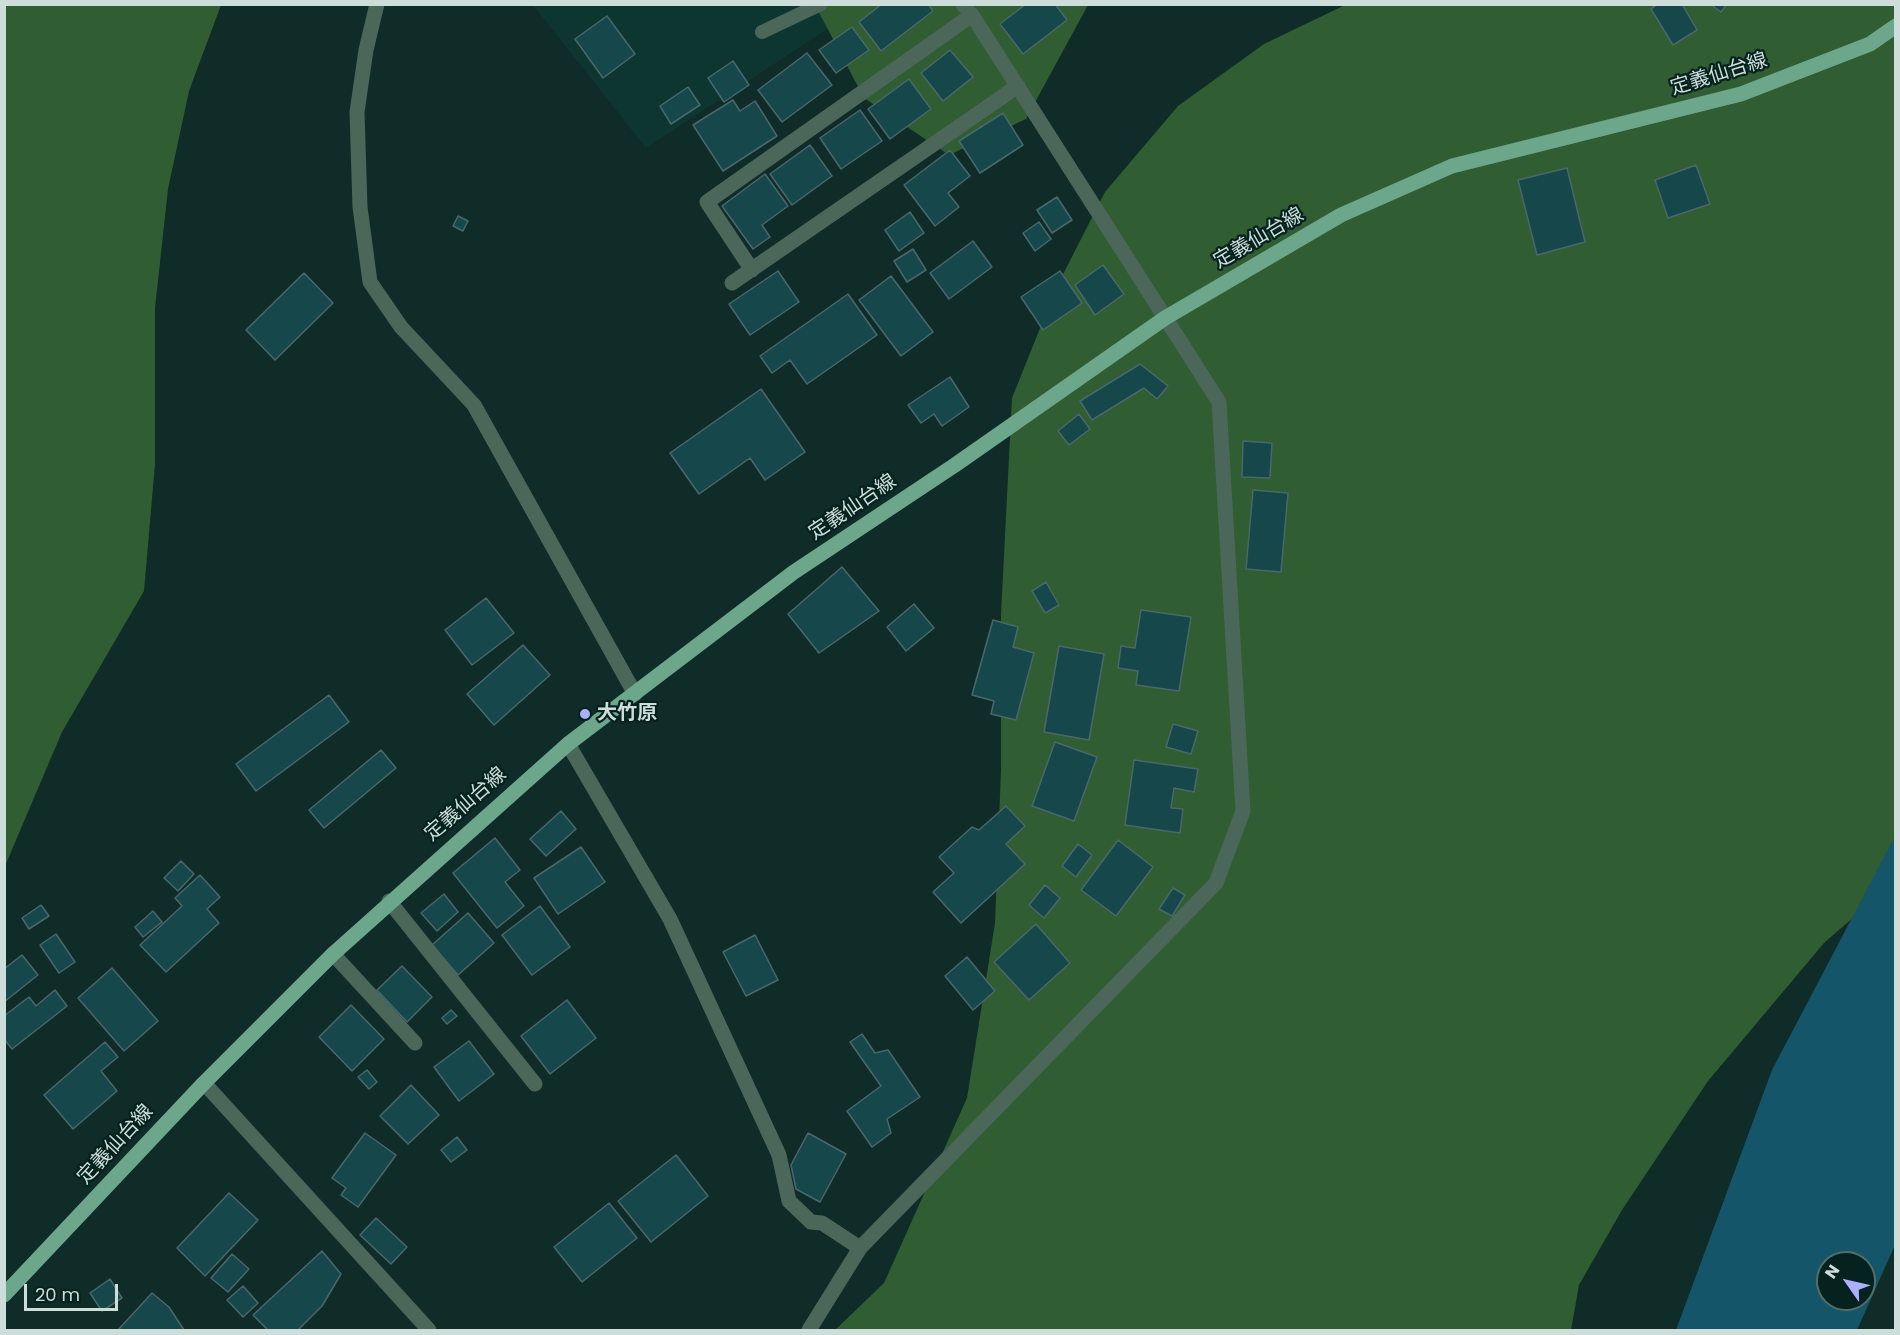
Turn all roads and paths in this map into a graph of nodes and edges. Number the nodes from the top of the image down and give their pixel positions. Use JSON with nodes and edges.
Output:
{"nodes":[{"id":1,"x":377,"y":4,"type":"edge"},
{"id":2,"x":821,"y":4,"type":"edge"},
{"id":3,"x":967,"y":10,"type":"edge"},
{"id":4,"x":1896,"y":26,"type":"edge"},
{"id":5,"x":762,"y":32,"type":"dead end"},
{"id":6,"x":1018,"y":86,"type":"junction"},
{"id":7,"x":752,"y":270,"type":"junction"},
{"id":8,"x":732,"y":283,"type":"dead end"},
{"id":9,"x":1165,"y":318,"type":"junction"},
{"id":10,"x":635,"y":694,"type":"junction"},
{"id":11,"x":568,"y":744,"type":"junction"},
{"id":12,"x":389,"y":901,"type":"junction"},
{"id":13,"x":333,"y":954,"type":"junction"},
{"id":14,"x":415,"y":1043,"type":"dead end"},
{"id":15,"x":204,"y":1083,"type":"junction"},
{"id":16,"x":535,"y":1084,"type":"dead end"},
{"id":17,"x":860,"y":1248,"type":"junction"},
{"id":18,"x":4,"y":1295,"type":"edge"},
{"id":19,"x":429,"y":1330,"type":"edge"},
{"id":20,"x":809,"y":1330,"type":"edge"}],
"edges":[{"from":1,"to":10,"type":"street"},
{"from":2,"to":5,"type":"lane"},
{"from":3,"to":6,"type":"street"},
{"from":3,"to":7,"type":"street"},
{"from":4,"to":9,"type":"main road","name":"定義仙台線"},
{"from":6,"to":7,"type":"street"},
{"from":6,"to":9,"type":"street"},
{"from":7,"to":8,"type":"street"},
{"from":9,"to":10,"type":"main road","name":"定義仙台線"},
{"from":9,"to":17,"type":"street"},
{"from":10,"to":11,"type":"main road","name":"定義仙台線"},
{"from":11,"to":12,"type":"main road","name":"定義仙台線"},
{"from":11,"to":17,"type":"street"},
{"from":12,"to":13,"type":"main road","name":"定義仙台線"},
{"from":12,"to":16,"type":"street"},
{"from":13,"to":14,"type":"street"},
{"from":13,"to":15,"type":"main road","name":"定義仙台線"},
{"from":15,"to":18,"type":"main road","name":"定義仙台線"},
{"from":15,"to":19,"type":"street"},
{"from":17,"to":20,"type":"street"}]}
